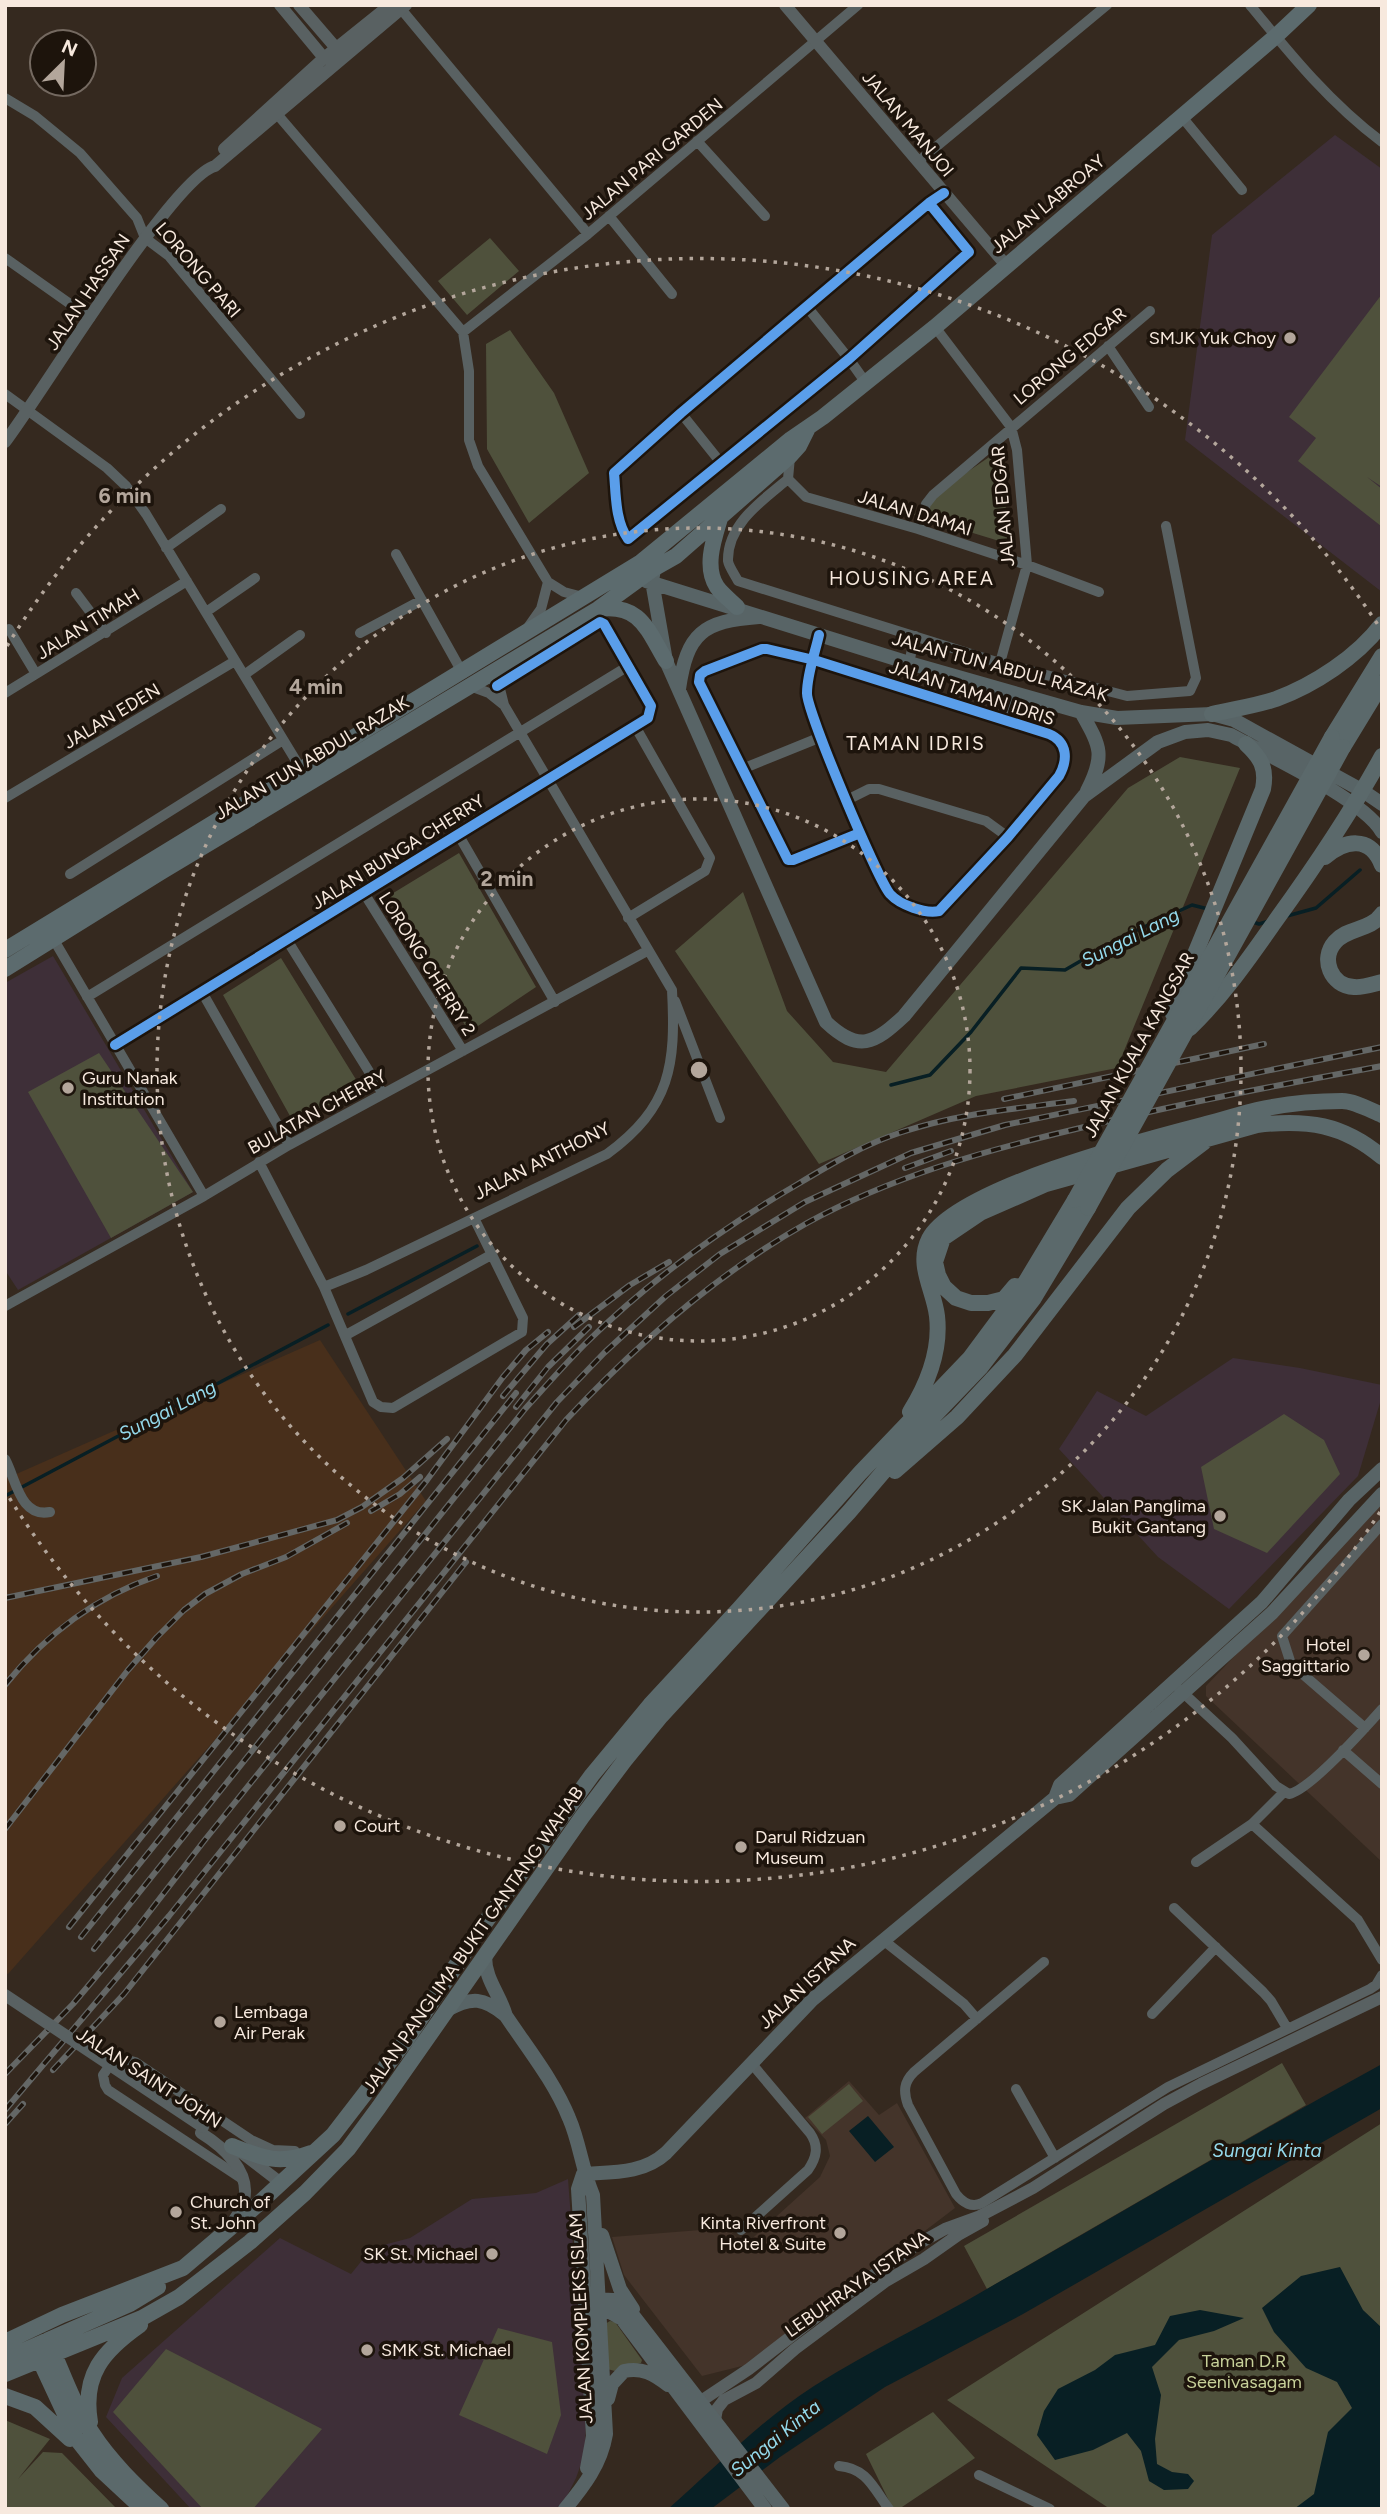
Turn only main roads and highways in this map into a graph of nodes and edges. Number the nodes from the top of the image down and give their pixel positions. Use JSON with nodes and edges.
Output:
{"nodes":[{"id":1,"x":1309,"y":5,"type":"edge"},
{"id":2,"x":808,"y":428,"type":"junction"},
{"id":3,"x":720,"y":514,"type":"junction"},
{"id":4,"x":664,"y":544,"type":"junction"},
{"id":5,"x":648,"y":577,"type":"junction"},
{"id":6,"x":583,"y":598,"type":"junction"},
{"id":7,"x":737,"y":607,"type":"junction"},
{"id":8,"x":598,"y":609,"type":"junction"},
{"id":9,"x":762,"y":617,"type":"junction"},
{"id":10,"x":1382,"y":624,"type":"edge"},
{"id":11,"x":1382,"y":656,"type":"edge"},
{"id":12,"x":666,"y":661,"type":"junction"},
{"id":13,"x":479,"y":676,"type":"junction"},
{"id":14,"x":1382,"y":683,"type":"edge"},
{"id":15,"x":679,"y":691,"type":"junction"},
{"id":16,"x":1081,"y":712,"type":"junction"},
{"id":17,"x":1212,"y":714,"type":"junction"},
{"id":18,"x":376,"y":742,"type":"junction"},
{"id":19,"x":1246,"y":744,"type":"junction"},
{"id":20,"x":1382,"y":756,"type":"edge"},
{"id":21,"x":302,"y":769,"type":"junction"},
{"id":22,"x":1084,"y":796,"type":"junction"},
{"id":23,"x":1359,"y":798,"type":"junction"},
{"id":24,"x":276,"y":802,"type":"junction"},
{"id":25,"x":1382,"y":804,"type":"edge"},
{"id":26,"x":1382,"y":831,"type":"edge"},
{"id":27,"x":1317,"y":863,"type":"junction"},
{"id":28,"x":1382,"y":865,"type":"edge"},
{"id":29,"x":1382,"y":914,"type":"edge"},
{"id":30,"x":5,"y":950,"type":"edge"},
{"id":31,"x":5,"y":969,"type":"edge"},
{"id":32,"x":1382,"y":982,"type":"edge"},
{"id":33,"x":1186,"y":1031,"type":"junction"},
{"id":34,"x":1164,"y":1040,"type":"junction"},
{"id":35,"x":1382,"y":1115,"type":"edge"},
{"id":36,"x":1212,"y":1137,"type":"junction"},
{"id":37,"x":1382,"y":1157,"type":"edge"},
{"id":38,"x":1082,"y":1204,"type":"junction"},
{"id":39,"x":1048,"y":1247,"type":"junction"},
{"id":40,"x":903,"y":1437,"type":"junction"},
{"id":41,"x":1382,"y":1459,"type":"edge"},
{"id":42,"x":1382,"y":1469,"type":"edge"},
{"id":43,"x":1382,"y":1484,"type":"edge"},
{"id":44,"x":1382,"y":1494,"type":"edge"},
{"id":45,"x":1349,"y":1500,"type":"junction"},
{"id":46,"x":849,"y":1512,"type":"junction"},
{"id":47,"x":1284,"y":1602,"type":"junction"},
{"id":48,"x":1055,"y":1798,"type":"junction"},
{"id":49,"x":485,"y":1956,"type":"junction"},
{"id":50,"x":447,"y":2010,"type":"junction"},
{"id":51,"x":506,"y":2016,"type":"junction"},
{"id":52,"x":233,"y":2146,"type":"road end"},
{"id":53,"x":317,"y":2151,"type":"junction"},
{"id":54,"x":583,"y":2174,"type":"junction"},
{"id":55,"x":281,"y":2183,"type":"junction"},
{"id":56,"x":594,"y":2209,"type":"junction"},
{"id":57,"x":183,"y":2268,"type":"junction"},
{"id":58,"x":585,"y":2304,"type":"junction"},
{"id":59,"x":600,"y":2304,"type":"junction"},
{"id":60,"x":164,"y":2307,"type":"junction"},
{"id":61,"x":645,"y":2328,"type":"junction"},
{"id":62,"x":5,"y":2342,"type":"edge"},
{"id":63,"x":44,"y":2350,"type":"junction"},
{"id":64,"x":5,"y":2359,"type":"edge"},
{"id":65,"x":5,"y":2374,"type":"edge"},
{"id":66,"x":671,"y":2388,"type":"junction"},
{"id":67,"x":5,"y":2396,"type":"edge"},
{"id":68,"x":606,"y":2410,"type":"junction"},
{"id":69,"x":711,"y":2426,"type":"junction"},
{"id":70,"x":92,"y":2434,"type":"junction"},
{"id":71,"x":92,"y":2460,"type":"junction"},
{"id":72,"x":576,"y":2496,"type":"junction"},
{"id":73,"x":772,"y":2506,"type":"edge"},
{"id":74,"x":143,"y":2509,"type":"edge"},
{"id":75,"x":161,"y":2509,"type":"edge"},
{"id":76,"x":565,"y":2509,"type":"edge"}],
"edges":[{"from":1,"to":2,"type":"main road","name":"JALAN LABROAY"},
{"from":2,"to":3,"type":"main road","name":"JALAN TUN ABDUL RAZAK"},
{"from":2,"to":4,"type":"main road","name":"JALAN TUN ABDUL RAZAK"},
{"from":3,"to":5,"type":"main road","name":"JALAN TUN ABDUL RAZAK"},
{"from":3,"to":7,"type":"main road"},
{"from":4,"to":5,"type":"main road"},
{"from":4,"to":6,"type":"main road","name":"JALAN TUN ABDUL RAZAK"},
{"from":5,"to":6,"type":"main road","name":"JALAN TUN ABDUL RAZAK"},
{"from":5,"to":7,"type":"main road","name":"JALAN TUN ABDUL RAZAK"},
{"from":5,"to":8,"type":"main road","name":"JALAN TUN ABDUL RAZAK"},
{"from":5,"to":12,"type":"main road"},
{"from":6,"to":13,"type":"main road","name":"JALAN TUN ABDUL RAZAK"},
{"from":7,"to":9,"type":"main road","name":"JALAN TUN ABDUL RAZAK"},
{"from":8,"to":12,"type":"main road"},
{"from":8,"to":13,"type":"main road","name":"JALAN TUN ABDUL RAZAK"},
{"from":9,"to":15,"type":"main road"},
{"from":9,"to":16,"type":"main road","name":"JALAN TUN ABDUL RAZAK"},
{"from":10,"to":17,"type":"highway"},
{"from":11,"to":34,"type":"highway","name":"JALAN KUALA KANGSAR","bridge":true},
{"from":12,"to":15,"type":"main road"},
{"from":13,"to":18,"type":"main road","name":"JALAN TUN ABDUL RAZAK"},
{"from":13,"to":21,"type":"main road","name":"JALAN TUN ABDUL RAZAK"},
{"from":14,"to":33,"type":"highway","name":"JALAN KUALA KANGSAR","bridge":true},
{"from":15,"to":22,"type":"main road"},
{"from":16,"to":17,"type":"main road","name":"JALAN TUN ABDUL RAZAK"},
{"from":16,"to":22,"type":"main road"},
{"from":17,"to":23,"type":"main road","name":"JALAN TUN ABDUL RAZAK"},
{"from":18,"to":21,"type":"main road"},
{"from":18,"to":24,"type":"main road","name":"JALAN TUN ABDUL RAZAK"},
{"from":19,"to":22,"type":"main road"},
{"from":19,"to":23,"type":"main road"},
{"from":19,"to":34,"type":"highway","bridge":true},
{"from":20,"to":23,"type":"highway"},
{"from":21,"to":24,"type":"main road"},
{"from":21,"to":30,"type":"main road","name":"JALAN TUN ABDUL RAZAK"},
{"from":23,"to":25,"type":"main road","name":"JALAN TUN ABDUL RAZAK"},
{"from":23,"to":26,"type":"main road","name":"JALAN TUN ABDUL RAZAK"},
{"from":23,"to":27,"type":"highway"},
{"from":24,"to":31,"type":"main road","name":"JALAN TUN ABDUL RAZAK"},
{"from":27,"to":28,"type":"highway"},
{"from":27,"to":33,"type":"highway"},
{"from":29,"to":32,"type":"highway"},
{"from":33,"to":38,"type":"highway","name":"JALAN KUALA KANGSAR","bridge":true},
{"from":34,"to":38,"type":"highway","name":"JALAN KUALA KANGSAR","bridge":true},
{"from":35,"to":40,"type":"highway"},
{"from":36,"to":37,"type":"highway"},
{"from":36,"to":39,"type":"highway"},
{"from":36,"to":46,"type":"highway"},
{"from":38,"to":39,"type":"highway","name":"JALAN KUALA KANGSAR"},
{"from":38,"to":40,"type":"highway","name":"JALAN KUALA KANGSAR"},
{"from":39,"to":40,"type":"highway","name":"JALAN KUALA KANGSAR"},
{"from":40,"to":46,"type":"highway","name":"JALAN PANGLIMA BUKIT GANTANG WAHAB"},
{"from":40,"to":53,"type":"highway","name":"JALAN PANGLIMA BUKIT GANTANG WAHAB"},
{"from":41,"to":45,"type":"main road"},
{"from":42,"to":45,"type":"main road"},
{"from":43,"to":47,"type":"main road"},
{"from":44,"to":47,"type":"main road"},
{"from":45,"to":48,"type":"main road"},
{"from":46,"to":49,"type":"highway","name":"JALAN PANGLIMA BUKIT GANTANG WAHAB"},
{"from":47,"to":48,"type":"main road"},
{"from":48,"to":54,"type":"main road","name":"JALAN ISTANA"},
{"from":49,"to":50,"type":"highway","name":"JALAN PANGLIMA BUKIT GANTANG WAHAB"},
{"from":49,"to":51,"type":"main road","name":"JALAN KOMPLEKS ISLAM"},
{"from":50,"to":51,"type":"main road"},
{"from":50,"to":60,"type":"highway","name":"JALAN PANGLIMA BUKIT GANTANG WAHAB"},
{"from":51,"to":54,"type":"main road","name":"JALAN KOMPLEKS ISLAM"},
{"from":52,"to":53,"type":"highway"},
{"from":53,"to":55,"type":"highway","name":"JALAN PANGLIMA BUKIT GANTANG WAHAB"},
{"from":54,"to":56,"type":"main road","name":"JALAN KOMPLEKS ISLAM"},
{"from":54,"to":58,"type":"main road","name":"JALAN KOMPLEKS ISLAM"},
{"from":55,"to":57,"type":"highway","name":"JALAN PANGLIMA BUKIT GANTANG WAHAB"},
{"from":55,"to":63,"type":"highway"},
{"from":56,"to":59,"type":"main road","name":"JALAN KOMPLEKS ISLAM"},
{"from":56,"to":61,"type":"main road"},
{"from":57,"to":62,"type":"highway","name":"JALAN PANGLIMA BUKIT GANTANG WAHAB"},
{"from":57,"to":63,"type":"highway"},
{"from":58,"to":59,"type":"main road"},
{"from":58,"to":72,"type":"main road","name":"JALAN KOMPLEKS ISLAM"},
{"from":59,"to":61,"type":"main road"},
{"from":59,"to":66,"type":"main road"},
{"from":59,"to":68,"type":"main road","name":"JALAN KOMPLEKS ISLAM"},
{"from":60,"to":63,"type":"highway","name":"JALAN PANGLIMA BUKIT GANTANG WAHAB"},
{"from":60,"to":70,"type":"highway"},
{"from":61,"to":69,"type":"main road"},
{"from":63,"to":64,"type":"highway"},
{"from":63,"to":65,"type":"highway","name":"JALAN PANGLIMA BUKIT GANTANG WAHAB"},
{"from":63,"to":70,"type":"highway"},
{"from":63,"to":71,"type":"highway"},
{"from":66,"to":68,"type":"main road"},
{"from":66,"to":69,"type":"main road"},
{"from":67,"to":71,"type":"highway"},
{"from":68,"to":72,"type":"main road","name":"JALAN KOMPLEKS ISLAM"},
{"from":69,"to":73,"type":"main road"},
{"from":70,"to":75,"type":"highway"},
{"from":71,"to":74,"type":"highway"},
{"from":72,"to":76,"type":"main road","name":"JALAN KOMPLEKS ISLAM"}]}
